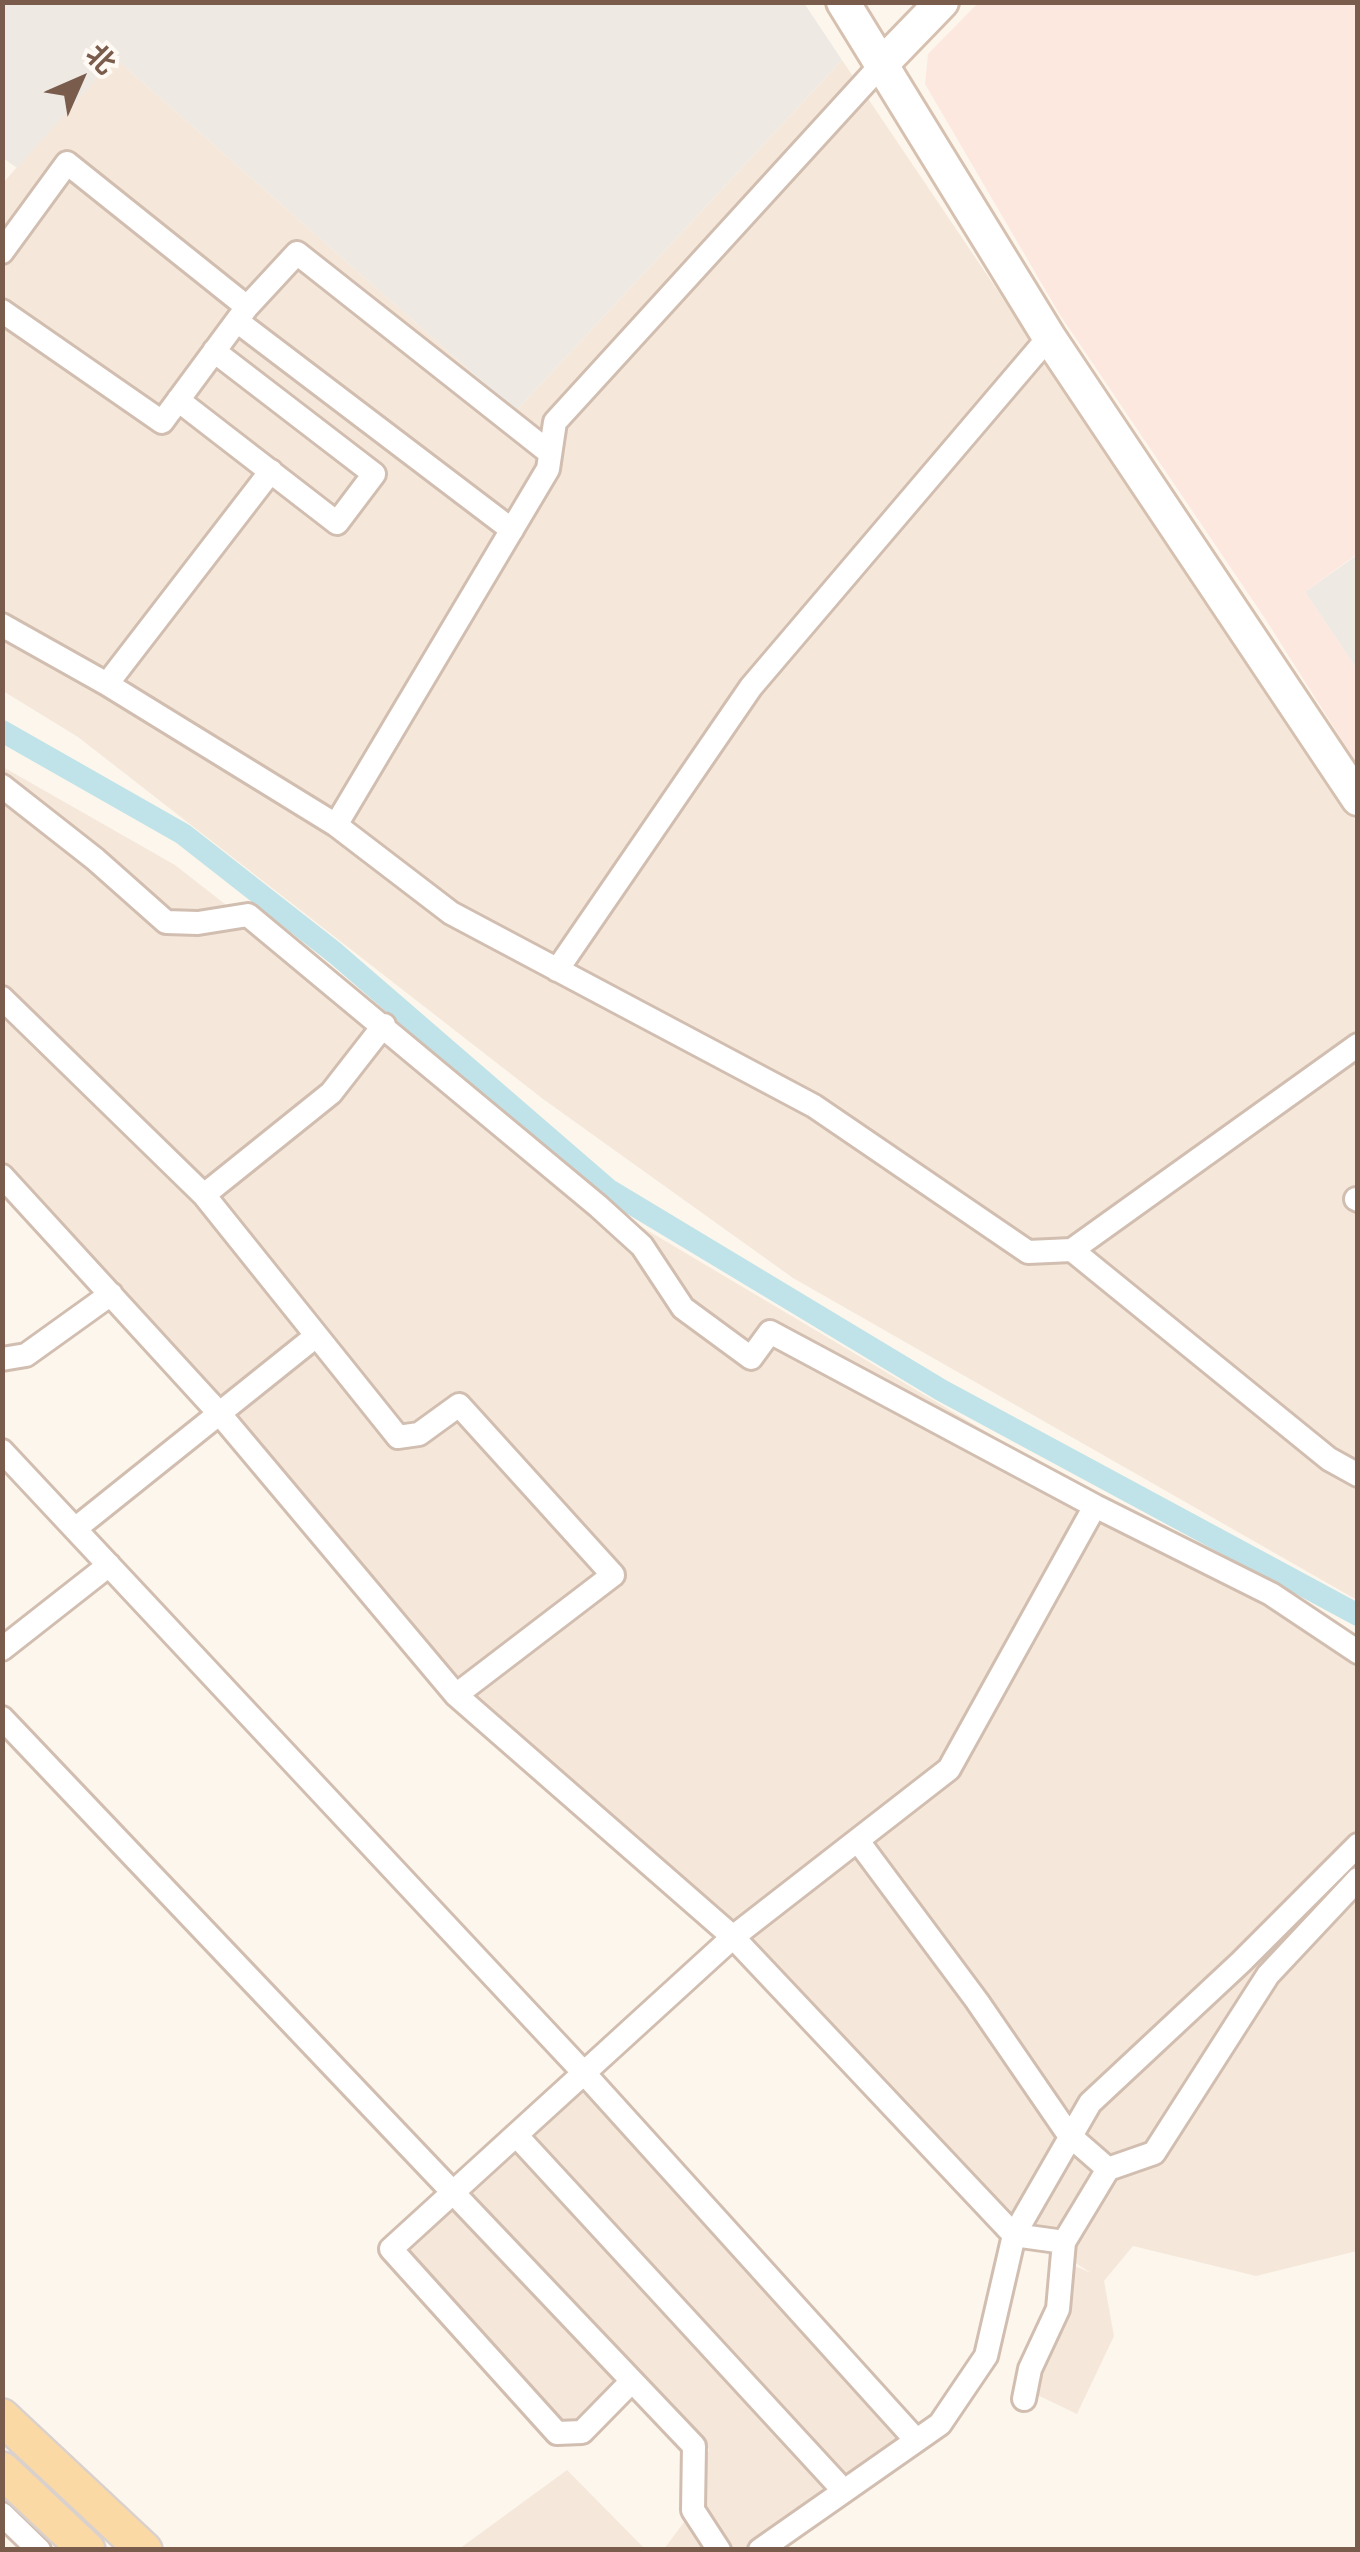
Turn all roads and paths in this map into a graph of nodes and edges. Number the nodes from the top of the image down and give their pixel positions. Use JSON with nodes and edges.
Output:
{"nodes":[{"id":1,"x":843,"y":2,"type":"edge"},
{"id":2,"x":942,"y":2,"type":"edge"},
{"id":3,"x":882,"y":64,"type":"junction"},
{"id":4,"x":2,"y":252,"type":"edge"},
{"id":5,"x":2,"y":310,"type":"edge"},
{"id":6,"x":242,"y":314,"type":"junction"},
{"id":7,"x":1050,"y":337,"type":"junction"},
{"id":8,"x":214,"y":351,"type":"junction"},
{"id":9,"x":178,"y":400,"type":"junction"},
{"id":10,"x":550,"y":453,"type":"junction"},
{"id":11,"x":271,"y":472,"type":"junction"},
{"id":12,"x":512,"y":530,"type":"junction"},
{"id":13,"x":2,"y":625,"type":"edge"},
{"id":14,"x":107,"y":684,"type":"junction"},
{"id":15,"x":2,"y":786,"type":"edge"},
{"id":16,"x":1358,"y":799,"type":"edge"},
{"id":17,"x":336,"y":826,"type":"junction"},
{"id":18,"x":556,"y":970,"type":"junction"},
{"id":19,"x":2,"y":998,"type":"edge"},
{"id":20,"x":384,"y":1025,"type":"junction"},
{"id":21,"x":1358,"y":1045,"type":"edge"},
{"id":22,"x":2,"y":1176,"type":"edge"},
{"id":23,"x":204,"y":1195,"type":"junction"},
{"id":24,"x":1072,"y":1250,"type":"junction"},
{"id":25,"x":111,"y":1294,"type":"junction"},
{"id":26,"x":316,"y":1336,"type":"junction"},
{"id":27,"x":2,"y":1359,"type":"edge"},
{"id":28,"x":219,"y":1412,"type":"junction"},
{"id":29,"x":2,"y":1451,"type":"edge"},
{"id":30,"x":1358,"y":1475,"type":"edge"},
{"id":31,"x":1095,"y":1506,"type":"junction"},
{"id":32,"x":76,"y":1529,"type":"junction"},
{"id":33,"x":109,"y":1565,"type":"junction"},
{"id":34,"x":2,"y":1650,"type":"edge"},
{"id":35,"x":1358,"y":1652,"type":"edge"},
{"id":36,"x":456,"y":1695,"type":"junction"},
{"id":37,"x":2,"y":1718,"type":"edge"},
{"id":38,"x":858,"y":1841,"type":"junction"},
{"id":39,"x":1358,"y":1844,"type":"edge"},
{"id":40,"x":1358,"y":1880,"type":"edge"},
{"id":41,"x":733,"y":1937,"type":"junction"},
{"id":42,"x":584,"y":2073,"type":"junction"},
{"id":43,"x":516,"y":2135,"type":"junction"},
{"id":44,"x":1089,"y":2152,"type":"junction"},
{"id":45,"x":453,"y":2192,"type":"junction"},
{"id":46,"x":1038,"y":2239,"type":"junction"},
{"id":47,"x":632,"y":2381,"type":"junction"},
{"id":48,"x":1024,"y":2399,"type":"dead end"},
{"id":49,"x":2,"y":2417,"type":"edge"},
{"id":50,"x":916,"y":2440,"type":"junction"},
{"id":51,"x":2,"y":2470,"type":"edge"},
{"id":52,"x":844,"y":2491,"type":"junction"},
{"id":53,"x":18,"y":2506,"type":"edge"},
{"id":54,"x":39,"y":2550,"type":"edge"},
{"id":55,"x":87,"y":2550,"type":"edge"},
{"id":56,"x":144,"y":2550,"type":"edge"},
{"id":57,"x":719,"y":2550,"type":"edge"},
{"id":58,"x":760,"y":2550,"type":"edge"}],
"edges":[{"from":1,"to":3,"type":"main road"},
{"from":2,"to":3,"type":"main road"},
{"from":3,"to":7,"type":"main road"},
{"from":3,"to":10,"type":"street"},
{"from":4,"to":6,"type":"street"},
{"from":5,"to":9,"type":"street"},
{"from":6,"to":8,"type":"street"},
{"from":6,"to":10,"type":"street"},
{"from":6,"to":12,"type":"street"},
{"from":7,"to":16,"type":"main road"},
{"from":7,"to":18,"type":"street"},
{"from":8,"to":9,"type":"street"},
{"from":8,"to":11,"type":"street"},
{"from":9,"to":11,"type":"street"},
{"from":10,"to":12,"type":"street"},
{"from":11,"to":14,"type":"street"},
{"from":12,"to":17,"type":"street"},
{"from":13,"to":14,"type":"street"},
{"from":14,"to":17,"type":"street"},
{"from":15,"to":20,"type":"street"},
{"from":17,"to":18,"type":"street"},
{"from":18,"to":24,"type":"street"},
{"from":19,"to":23,"type":"street"},
{"from":20,"to":23,"type":"street"},
{"from":20,"to":31,"type":"street"},
{"from":21,"to":24,"type":"street"},
{"from":22,"to":25,"type":"street"},
{"from":23,"to":26,"type":"street"},
{"from":24,"to":30,"type":"street"},
{"from":25,"to":27,"type":"street"},
{"from":25,"to":28,"type":"street"},
{"from":26,"to":28,"type":"street"},
{"from":26,"to":36,"type":"street"},
{"from":28,"to":32,"type":"street"},
{"from":28,"to":36,"type":"street"},
{"from":29,"to":32,"type":"street"},
{"from":31,"to":35,"type":"street"},
{"from":31,"to":38,"type":"street"},
{"from":32,"to":33,"type":"street"},
{"from":33,"to":34,"type":"street"},
{"from":33,"to":42,"type":"street"},
{"from":36,"to":41,"type":"street"},
{"from":37,"to":45,"type":"street"},
{"from":38,"to":41,"type":"street"},
{"from":38,"to":44,"type":"street"},
{"from":39,"to":44,"type":"street"},
{"from":40,"to":44,"type":"street"},
{"from":41,"to":42,"type":"street"},
{"from":41,"to":46,"type":"street"},
{"from":42,"to":43,"type":"street"},
{"from":42,"to":50,"type":"street"},
{"from":43,"to":45,"type":"street"},
{"from":43,"to":52,"type":"street"},
{"from":44,"to":46,"type":"street"},
{"from":44,"to":46,"type":"street"},
{"from":45,"to":47,"type":"street"},
{"from":45,"to":47,"type":"street"},
{"from":46,"to":48,"type":"street"},
{"from":46,"to":50,"type":"street"},
{"from":47,"to":57,"type":"street"},
{"from":49,"to":56,"type":"main road"},
{"from":50,"to":52,"type":"street"},
{"from":51,"to":53,"type":"main road"},
{"from":52,"to":58,"type":"street"},
{"from":53,"to":54,"type":"street"},
{"from":53,"to":55,"type":"main road"}]}
